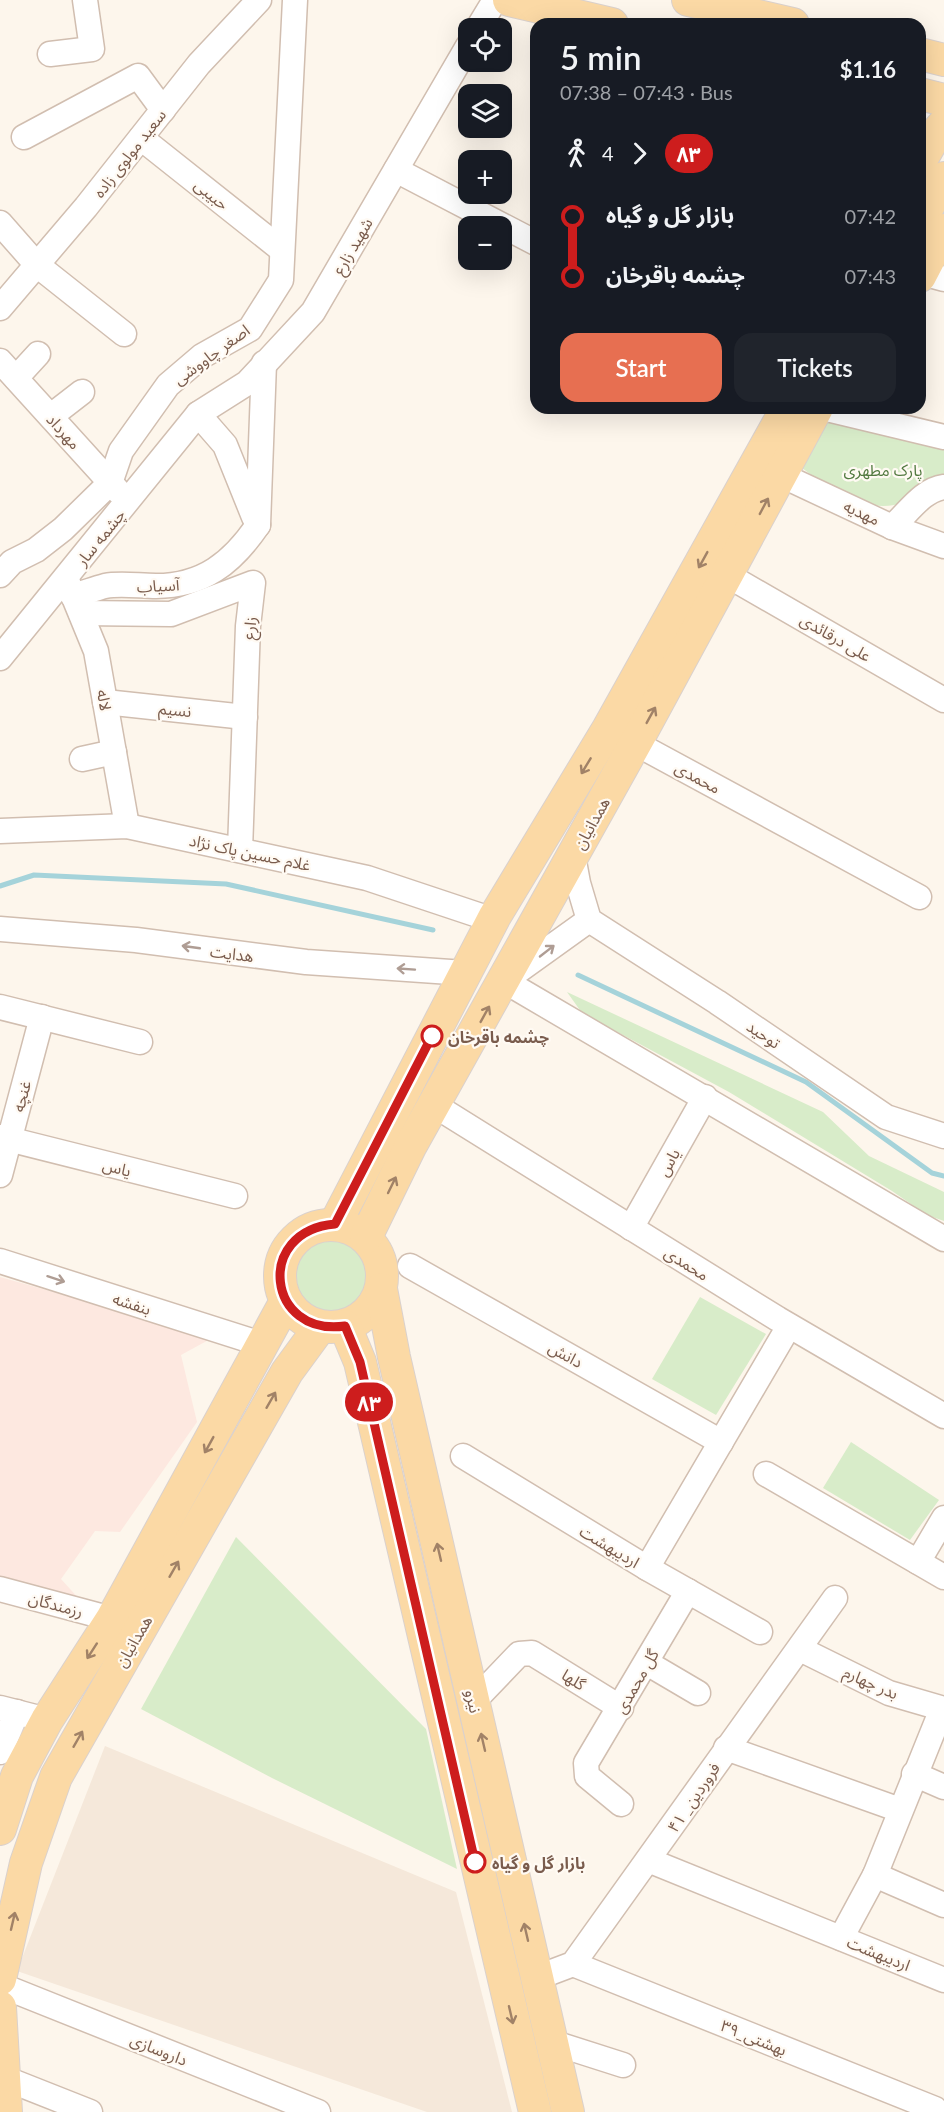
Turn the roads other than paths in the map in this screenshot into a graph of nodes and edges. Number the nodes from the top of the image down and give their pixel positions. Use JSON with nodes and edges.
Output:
{"nodes":[{"id":1,"x":85,"y":0,"type":"edge"},
{"id":2,"x":259,"y":0,"type":"edge"},
{"id":3,"x":295,"y":0,"type":"edge"},
{"id":4,"x":495,"y":0,"type":"edge"},
{"id":5,"x":509,"y":0,"type":"edge"},
{"id":6,"x":688,"y":0,"type":"edge"},
{"id":7,"x":484,"y":18,"type":"edge"},
{"id":8,"x":586,"y":18,"type":"edge"},
{"id":9,"x":767,"y":18,"type":"edge"},
{"id":10,"x":50,"y":54,"type":"dead end"},
{"id":11,"x":926,"y":56,"type":"edge"},
{"id":12,"x":944,"y":60,"type":"edge"},
{"id":13,"x":458,"y":63,"type":"edge"},
{"id":14,"x":926,"y":96,"type":"edge"},
{"id":15,"x":944,"y":100,"type":"edge"},
{"id":16,"x":163,"y":110,"type":"junction"},
{"id":17,"x":944,"y":124,"type":"edge"},
{"id":18,"x":24,"y":137,"type":"dead end"},
{"id":19,"x":141,"y":138,"type":"junction"},
{"id":20,"x":926,"y":151,"type":"edge"},
{"id":21,"x":396,"y":170,"type":"junction"},
{"id":22,"x":944,"y":178,"type":"edge"},
{"id":23,"x":926,"y":210,"type":"edge"},
{"id":24,"x":0,"y":223,"type":"edge"},
{"id":25,"x":944,"y":230,"type":"edge"},
{"id":26,"x":530,"y":240,"type":"edge"},
{"id":27,"x":282,"y":250,"type":"junction"},
{"id":28,"x":37,"y":265,"type":"junction"},
{"id":29,"x":929,"y":276,"type":"edge"},
{"id":30,"x":0,"y":308,"type":"edge"},
{"id":31,"x":124,"y":334,"type":"dead end"},
{"id":32,"x":38,"y":354,"type":"dead end"},
{"id":33,"x":264,"y":363,"type":"junction"},
{"id":34,"x":8,"y":369,"type":"edge"},
{"id":35,"x":82,"y":392,"type":"dead end"},
{"id":36,"x":198,"y":414,"type":"junction"},
{"id":37,"x":784,"y":414,"type":"edge"},
{"id":38,"x":814,"y":414,"type":"edge"},
{"id":39,"x":848,"y":414,"type":"edge"},
{"id":40,"x":51,"y":416,"type":"junction"},
{"id":41,"x":944,"y":437,"type":"edge"},
{"id":42,"x":781,"y":475,"type":"junction"},
{"id":43,"x":110,"y":483,"type":"junction"},
{"id":44,"x":944,"y":487,"type":"edge"},
{"id":45,"x":128,"y":502,"type":"junction"},
{"id":46,"x":258,"y":525,"type":"junction"},
{"id":47,"x":892,"y":527,"type":"junction"},
{"id":48,"x":734,"y":533,"type":"junction"},
{"id":49,"x":944,"y":546,"type":"edge"},
{"id":50,"x":0,"y":575,"type":"edge"},
{"id":51,"x":727,"y":575,"type":"junction"},
{"id":52,"x":73,"y":596,"type":"junction"},
{"id":53,"x":688,"y":617,"type":"junction"},
{"id":54,"x":0,"y":658,"type":"edge"},
{"id":55,"x":944,"y":700,"type":"edge"},
{"id":56,"x":105,"y":702,"type":"junction"},
{"id":57,"x":245,"y":717,"type":"junction"},
{"id":58,"x":635,"y":743,"type":"junction"},
{"id":59,"x":114,"y":752,"type":"junction"},
{"id":60,"x":82,"y":759,"type":"dead end"},
{"id":61,"x":127,"y":826,"type":"junction"},
{"id":62,"x":0,"y":831,"type":"edge"},
{"id":63,"x":240,"y":850,"type":"junction"},
{"id":64,"x":573,"y":856,"type":"junction"},
{"id":65,"x":919,"y":897,"type":"dead end"},
{"id":66,"x":493,"y":920,"type":"junction"},
{"id":67,"x":590,"y":920,"type":"junction"},
{"id":68,"x":0,"y":929,"type":"edge"},
{"id":69,"x":465,"y":973,"type":"junction"},
{"id":70,"x":511,"y":985,"type":"junction"},
{"id":71,"x":0,"y":1007,"type":"edge"},
{"id":72,"x":42,"y":1017,"type":"junction"},
{"id":73,"x":140,"y":1042,"type":"dead end"},
{"id":74,"x":705,"y":1097,"type":"junction"},
{"id":75,"x":434,"y":1106,"type":"junction"},
{"id":76,"x":944,"y":1136,"type":"edge"},
{"id":77,"x":5,"y":1138,"type":"edge"},
{"id":78,"x":0,"y":1175,"type":"edge"},
{"id":79,"x":235,"y":1196,"type":"dead end"},
{"id":80,"x":335,"y":1224,"type":"junction"},
{"id":81,"x":631,"y":1228,"type":"junction"},
{"id":82,"x":366,"y":1237,"type":"junction"},
{"id":83,"x":944,"y":1239,"type":"edge"},
{"id":84,"x":0,"y":1262,"type":"edge"},
{"id":85,"x":410,"y":1266,"type":"dead end"},
{"id":86,"x":381,"y":1289,"type":"junction"},
{"id":87,"x":286,"y":1301,"type":"junction"},
{"id":88,"x":333,"y":1326,"type":"junction"},
{"id":89,"x":789,"y":1326,"type":"junction"},
{"id":90,"x":264,"y":1345,"type":"junction"},
{"id":91,"x":394,"y":1357,"type":"junction"},
{"id":92,"x":360,"y":1362,"type":"junction"},
{"id":93,"x":944,"y":1416,"type":"edge"},
{"id":94,"x":721,"y":1442,"type":"junction"},
{"id":95,"x":462,"y":1456,"type":"dead end"},
{"id":96,"x":766,"y":1474,"type":"dead end"},
{"id":97,"x":944,"y":1518,"type":"edge"},
{"id":98,"x":918,"y":1562,"type":"junction"},
{"id":99,"x":647,"y":1568,"type":"junction"},
{"id":100,"x":944,"y":1577,"type":"edge"},
{"id":101,"x":0,"y":1589,"type":"edge"},
{"id":102,"x":688,"y":1591,"type":"junction"},
{"id":103,"x":835,"y":1598,"type":"dead end"},
{"id":104,"x":112,"y":1619,"type":"junction"},
{"id":105,"x":760,"y":1632,"type":"dead end"},
{"id":106,"x":800,"y":1649,"type":"junction"},
{"id":107,"x":647,"y":1663,"type":"junction"},
{"id":108,"x":698,"y":1693,"type":"dead end"},
{"id":109,"x":474,"y":1701,"type":"junction"},
{"id":110,"x":621,"y":1708,"type":"junction"},
{"id":111,"x":943,"y":1709,"type":"edge"},
{"id":112,"x":8,"y":1710,"type":"edge"},
{"id":113,"x":47,"y":1720,"type":"junction"},
{"id":114,"x":726,"y":1748,"type":"junction"},
{"id":115,"x":0,"y":1752,"type":"edge"},
{"id":116,"x":914,"y":1774,"type":"junction"},
{"id":117,"x":944,"y":1787,"type":"edge"},
{"id":118,"x":621,"y":1804,"type":"dead end"},
{"id":119,"x":900,"y":1810,"type":"junction"},
{"id":120,"x":0,"y":1830,"type":"edge"},
{"id":121,"x":648,"y":1860,"type":"junction"},
{"id":122,"x":874,"y":1875,"type":"junction"},
{"id":123,"x":944,"y":1905,"type":"edge"},
{"id":124,"x":841,"y":1938,"type":"junction"},
{"id":125,"x":573,"y":1964,"type":"junction"},
{"id":126,"x":0,"y":1978,"type":"edge"},
{"id":127,"x":536,"y":1978,"type":"junction"},
{"id":128,"x":944,"y":1980,"type":"edge"},
{"id":129,"x":0,"y":1985,"type":"edge"},
{"id":130,"x":0,"y":2007,"type":"edge"},
{"id":131,"x":551,"y":2042,"type":"junction"},
{"id":132,"x":623,"y":2066,"type":"dead end"},
{"id":133,"x":4,"y":2078,"type":"junction"},
{"id":134,"x":278,"y":2105,"type":"edge"},
{"id":135,"x":935,"y":2109,"type":"dead end"},
{"id":136,"x":570,"y":2111,"type":"edge"},
{"id":137,"x":6,"y":2112,"type":"edge"},
{"id":138,"x":90,"y":2112,"type":"edge"},
{"id":139,"x":318,"y":2112,"type":"edge"},
{"id":140,"x":535,"y":2112,"type":"edge"}],
"edges":[{"from":1,"to":10,"type":"street"},
{"from":2,"to":16,"type":"street","name":"سعید مولوی زاده"},
{"from":3,"to":27,"type":"street","name":"اصغر چاووشی"},
{"from":4,"to":7,"type":"street"},
{"from":5,"to":8,"type":"main road"},
{"from":6,"to":9,"type":"main road"},
{"from":11,"to":12,"type":"main road"},
{"from":13,"to":21,"type":"street","name":"شهید زارع"},
{"from":14,"to":15,"type":"main road"},
{"from":16,"to":18,"type":"street"},
{"from":16,"to":19,"type":"street","name":"سعید مولوی زاده"},
{"from":17,"to":20,"type":"main road"},
{"from":19,"to":27,"type":"street","name":"حبیبی"},
{"from":19,"to":28,"type":"street","name":"سعید مولوی زاده"},
{"from":21,"to":26,"type":"street"},
{"from":21,"to":33,"type":"street","name":"شهید زارع"},
{"from":22,"to":23,"type":"main road"},
{"from":24,"to":28,"type":"street"},
{"from":25,"to":29,"type":"main road"},
{"from":27,"to":43,"type":"street","name":"اصغر چاووشی"},
{"from":28,"to":30,"type":"street","name":"سعید مولوی زاده"},
{"from":28,"to":31,"type":"street"},
{"from":32,"to":34,"type":"street"},
{"from":33,"to":36,"type":"street","name":"شهید زارع"},
{"from":33,"to":46,"type":"street"},
{"from":34,"to":40,"type":"street","name":"مهرداد"},
{"from":35,"to":40,"type":"street"},
{"from":36,"to":45,"type":"street","name":"چشمه سار"},
{"from":36,"to":46,"type":"street"},
{"from":37,"to":48,"type":"main road","name":"همدانیان"},
{"from":38,"to":42,"type":"main road","name":"همدانیان"},
{"from":39,"to":41,"type":"street"},
{"from":40,"to":43,"type":"street","name":"مهرداد"},
{"from":42,"to":47,"type":"street","name":"مهدیه"},
{"from":48,"to":42,"type":"main road","name":"همدانیان","one_way":true},
{"from":43,"to":45,"type":"street","name":"مهرداد"},
{"from":43,"to":50,"type":"street","name":"اصغر چاووشی"},
{"from":44,"to":47,"type":"street"},
{"from":45,"to":52,"type":"street","name":"چشمه سار"},
{"from":46,"to":52,"type":"street","name":"آسیاب"},
{"from":47,"to":49,"type":"street","name":"مهدیه"},
{"from":48,"to":51,"type":"main road","name":"همدانیان"},
{"from":48,"to":53,"type":"main road","name":"همدانیان","one_way":true},
{"from":51,"to":53,"type":"main road","name":"همدانیان"},
{"from":51,"to":55,"type":"street","name":"علی درقائدی"},
{"from":52,"to":54,"type":"street","name":"چشمه سار"},
{"from":52,"to":56,"type":"street","name":"لاله"},
{"from":52,"to":57,"type":"street","name":"زارع"},
{"from":58,"to":53,"type":"main road","name":"همدانیان","one_way":true},
{"from":53,"to":66,"type":"main road","name":"همدانیان","one_way":true},
{"from":56,"to":57,"type":"street","name":"نسیم"},
{"from":56,"to":59,"type":"street","name":"لاله"},
{"from":57,"to":63,"type":"street","name":"زارع"},
{"from":58,"to":64,"type":"main road","name":"همدانیان"},
{"from":58,"to":65,"type":"street","name":"محمدی"},
{"from":59,"to":60,"type":"street"},
{"from":59,"to":61,"type":"street","name":"لاله"},
{"from":61,"to":62,"type":"street","name":"غلام حسین پاک نژاد"},
{"from":61,"to":63,"type":"street","name":"غلام حسین پاک نژاد"},
{"from":63,"to":66,"type":"street","name":"غلام حسین پاک نژاد"},
{"from":64,"to":67,"type":"street"},
{"from":64,"to":70,"type":"main road","name":"همدانیان"},
{"from":66,"to":69,"type":"main road","name":"همدانیان"},
{"from":70,"to":67,"type":"street","one_way":true},
{"from":67,"to":76,"type":"street","name":"توحید"},
{"from":69,"to":68,"type":"street","name":"هدایت","one_way":true},
{"from":69,"to":80,"type":"main road","name":"همدانیان"},
{"from":70,"to":74,"type":"street"},
{"from":75,"to":70,"type":"main road","name":"همدانیان","one_way":true},
{"from":71,"to":72,"type":"street"},
{"from":72,"to":73,"type":"street"},
{"from":72,"to":77,"type":"street","name":"غنچه"},
{"from":74,"to":81,"type":"street","name":"یاس"},
{"from":74,"to":83,"type":"street"},
{"from":75,"to":81,"type":"street","name":"محمدی"},
{"from":82,"to":75,"type":"main road","name":"همدانیان","one_way":true},
{"from":77,"to":78,"type":"street","name":"غنچه"},
{"from":77,"to":79,"type":"street","name":"یاس"},
{"from":80,"to":82,"type":"main road"},
{"from":80,"to":87,"type":"main road"},
{"from":81,"to":89,"type":"street","name":"محمدی"},
{"from":82,"to":86,"type":"main road"},
{"from":84,"to":90,"type":"street","name":"بنفشه","one_way":true},
{"from":85,"to":94,"type":"street","name":"دانش"},
{"from":86,"to":88,"type":"main road"},
{"from":86,"to":91,"type":"main road","name":"نیرو"},
{"from":87,"to":88,"type":"main road"},
{"from":87,"to":90,"type":"main road","name":"همدانیان"},
{"from":88,"to":92,"type":"main road"},
{"from":126,"to":88,"type":"main road","name":"همدانیان","one_way":true},
{"from":89,"to":93,"type":"street","name":"محمدی"},
{"from":89,"to":94,"type":"street"},
{"from":90,"to":104,"type":"main road","name":"همدانیان","one_way":true},
{"from":91,"to":92,"type":"main road"},
{"from":109,"to":91,"type":"main road","name":"نیرو","one_way":true},
{"from":92,"to":140,"type":"main road","one_way":true},
{"from":94,"to":99,"type":"street"},
{"from":95,"to":99,"type":"street","name":"اردیبهشت"},
{"from":96,"to":98,"type":"street"},
{"from":97,"to":98,"type":"street"},
{"from":98,"to":100,"type":"street"},
{"from":99,"to":102,"type":"street","name":"اردیبهشت"},
{"from":101,"to":104,"type":"street","name":"رزمندگان"},
{"from":102,"to":105,"type":"street","name":"اردیبهشت"},
{"from":102,"to":107,"type":"street","name":"گل محمدی"},
{"from":103,"to":106,"type":"street","name":"۴۱ _فروردین"},
{"from":104,"to":113,"type":"main road","name":"همدانیان","one_way":true},
{"from":106,"to":111,"type":"street","name":"بدر چهارم"},
{"from":106,"to":114,"type":"street","name":"۴۱ _فروردین"},
{"from":107,"to":108,"type":"street"},
{"from":107,"to":110,"type":"street","name":"گل محمدی"},
{"from":109,"to":110,"type":"street","name":"گلها"},
{"from":127,"to":109,"type":"main road","name":"نیرو","one_way":true},
{"from":110,"to":118,"type":"street","name":"گل محمدی"},
{"from":111,"to":116,"type":"street"},
{"from":112,"to":113,"type":"street"},
{"from":112,"to":115,"type":"street"},
{"from":113,"to":120,"type":"main road","name":"همدانیان"},
{"from":114,"to":119,"type":"street"},
{"from":114,"to":121,"type":"street","name":"۴۱ _فروردین"},
{"from":116,"to":117,"type":"street"},
{"from":116,"to":119,"type":"street"},
{"from":119,"to":122,"type":"street"},
{"from":121,"to":124,"type":"street","name":"اردیبهشت"},
{"from":121,"to":125,"type":"street","name":"۴۱ _فروردین"},
{"from":122,"to":123,"type":"street"},
{"from":122,"to":124,"type":"street"},
{"from":124,"to":128,"type":"street","name":"اردیبهشت"},
{"from":125,"to":127,"type":"street"},
{"from":125,"to":135,"type":"street","name":"۳۹_بهشتی"},
{"from":127,"to":131,"type":"main road","name":"نیرو"},
{"from":129,"to":134,"type":"street","name":"داروسازی"},
{"from":130,"to":133,"type":"main road"},
{"from":131,"to":132,"type":"street"},
{"from":131,"to":136,"type":"main road","name":"نیرو"},
{"from":133,"to":137,"type":"main road"},
{"from":133,"to":138,"type":"street"},
{"from":134,"to":139,"type":"street","name":"داروسازی"}]}
